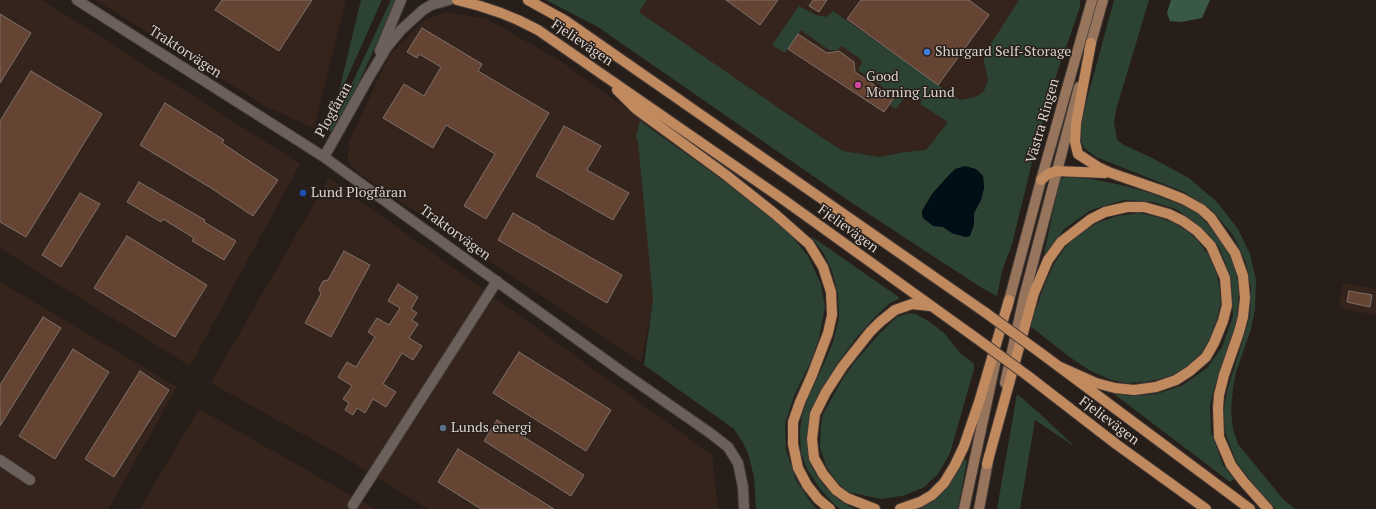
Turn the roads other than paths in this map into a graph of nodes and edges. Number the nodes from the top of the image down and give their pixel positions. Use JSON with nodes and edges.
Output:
{"nodes":[{"id":1,"x":77,"y":0,"type":"edge"},
{"id":2,"x":401,"y":0,"type":"edge"},
{"id":3,"x":450,"y":0,"type":"edge"},
{"id":4,"x":457,"y":0,"type":"edge"},
{"id":5,"x":461,"y":0,"type":"edge"},
{"id":6,"x":528,"y":0,"type":"edge"},
{"id":7,"x":1092,"y":0,"type":"edge"},
{"id":8,"x":1103,"y":0,"type":"edge"},
{"id":9,"x":1090,"y":43,"type":"junction"},
{"id":10,"x":597,"y":70,"type":"junction"},
{"id":11,"x":369,"y":77,"type":"junction"},
{"id":12,"x":324,"y":157,"type":"junction"},
{"id":13,"x":1056,"y":171,"type":"junction"},
{"id":14,"x":1111,"y":173,"type":"junction"},
{"id":15,"x":1040,"y":180,"type":"junction"},
{"id":16,"x":497,"y":281,"type":"junction"},
{"id":17,"x":1009,"y":300,"type":"junction"},
{"id":18,"x":932,"y":306,"type":"junction"},
{"id":19,"x":1058,"y":366,"type":"junction"},
{"id":20,"x":0,"y":460,"type":"edge"},
{"id":21,"x":987,"y":464,"type":"junction"},
{"id":22,"x":30,"y":480,"type":"dead end"},
{"id":23,"x":353,"y":505,"type":"dead end"},
{"id":24,"x":744,"y":509,"type":"edge"},
{"id":25,"x":830,"y":509,"type":"edge"},
{"id":26,"x":875,"y":509,"type":"edge"},
{"id":27,"x":900,"y":509,"type":"edge"},
{"id":28,"x":964,"y":509,"type":"edge"},
{"id":29,"x":979,"y":509,"type":"edge"},
{"id":30,"x":1206,"y":509,"type":"edge"},
{"id":31,"x":1250,"y":509,"type":"edge"},
{"id":32,"x":1268,"y":509,"type":"edge"}],
"edges":[{"from":1,"to":12,"type":"street","name":"Traktorvägen"},
{"from":2,"to":11,"type":"street","name":"Plogfåran"},
{"from":3,"to":4,"type":"main road","name":"Fjelievägen"},
{"from":3,"to":11,"type":"street","name":"Plogfåran"},
{"from":4,"to":5,"type":"main road","name":"Fjelievägen"},
{"from":4,"to":10,"type":"main road","name":"Fjelievägen"},
{"from":6,"to":19,"type":"main road","name":"Fjelievägen","bridge":true},
{"from":7,"to":15,"type":"main road","name":"Västra Ringen"},
{"from":8,"to":9,"type":"main road","name":"Västra Ringen"},
{"from":9,"to":13,"type":"main road","name":"Västra Ringen"},
{"from":9,"to":14,"type":"main road"},
{"from":10,"to":18,"type":"main road","name":"Fjelievägen"},
{"from":10,"to":25,"type":"main road"},
{"from":11,"to":12,"type":"street","name":"Plogfåran"},
{"from":12,"to":16,"type":"street","name":"Traktorvägen"},
{"from":13,"to":14,"type":"main road"},
{"from":13,"to":15,"type":"main road"},
{"from":13,"to":21,"type":"main road","name":"Västra Ringen"},
{"from":14,"to":32,"type":"main road"},
{"from":15,"to":17,"type":"main road","name":"Västra Ringen"},
{"from":16,"to":23,"type":"street"},
{"from":16,"to":24,"type":"street","name":"Traktorvägen"},
{"from":17,"to":27,"type":"main road"},
{"from":17,"to":28,"type":"main road","name":"Västra Ringen"},
{"from":18,"to":26,"type":"main road"},
{"from":18,"to":30,"type":"main road","name":"Fjelievägen","bridge":true},
{"from":19,"to":21,"type":"main road"},
{"from":19,"to":31,"type":"main road","name":"Fjelievägen"},
{"from":20,"to":22,"type":"street"},
{"from":21,"to":29,"type":"main road","name":"Västra Ringen"}]}
